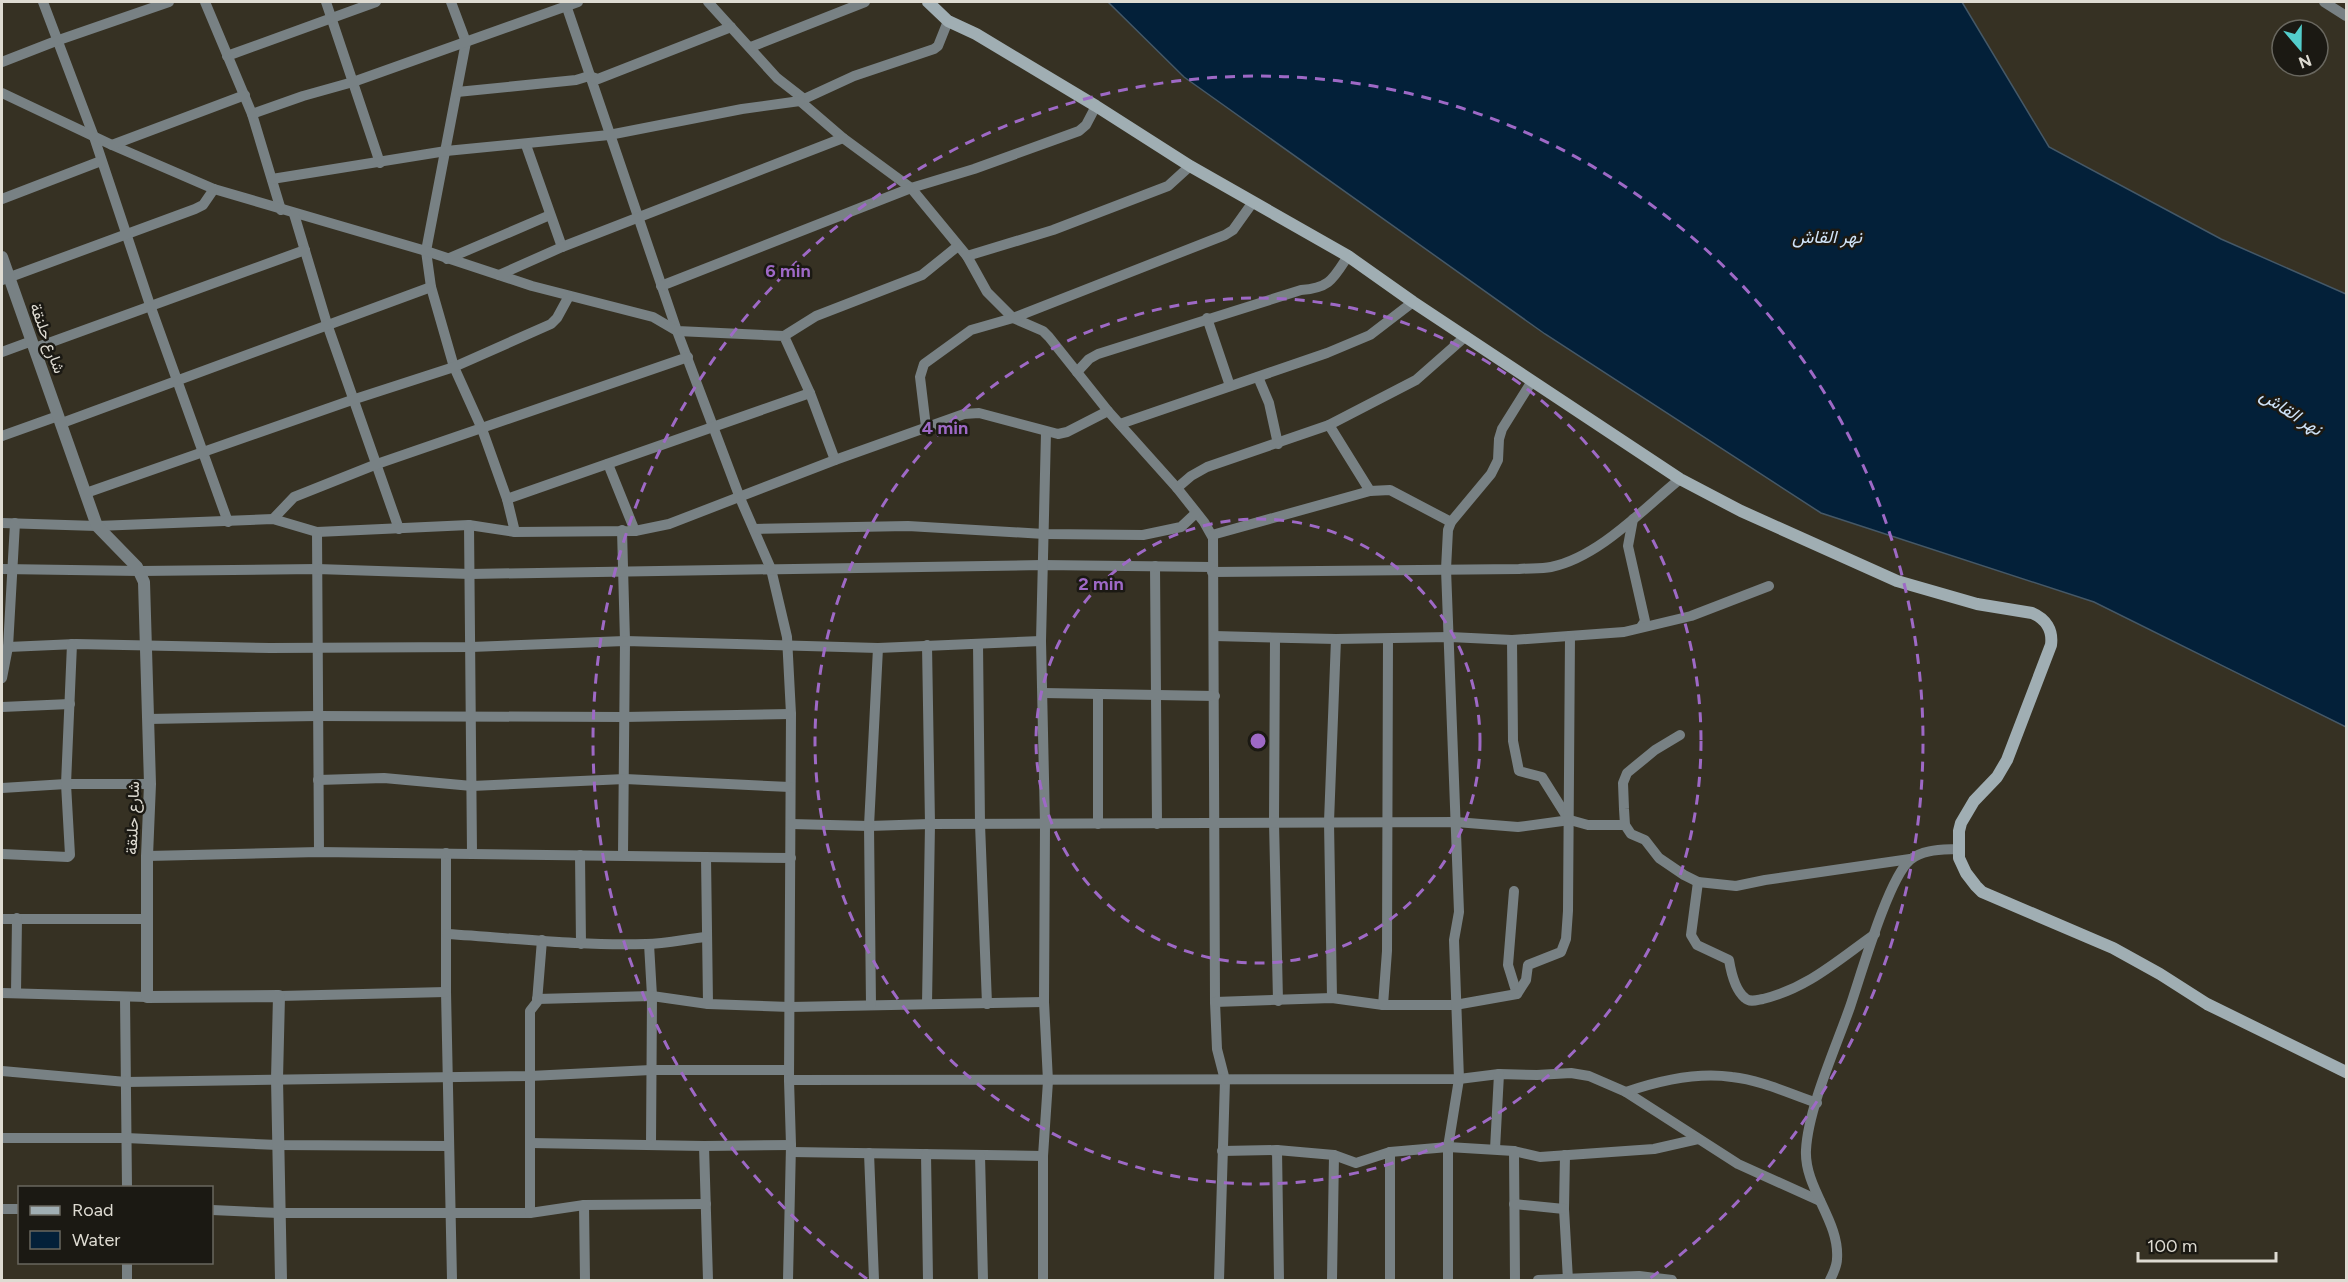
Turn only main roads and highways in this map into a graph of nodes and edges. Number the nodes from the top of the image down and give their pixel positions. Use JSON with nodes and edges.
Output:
{"nodes":[{"id":1,"x":928,"y":2,"type":"edge"},
{"id":2,"x":2346,"y":1072,"type":"edge"}],
"edges":[{"from":1,"to":2,"type":"main road"}]}
